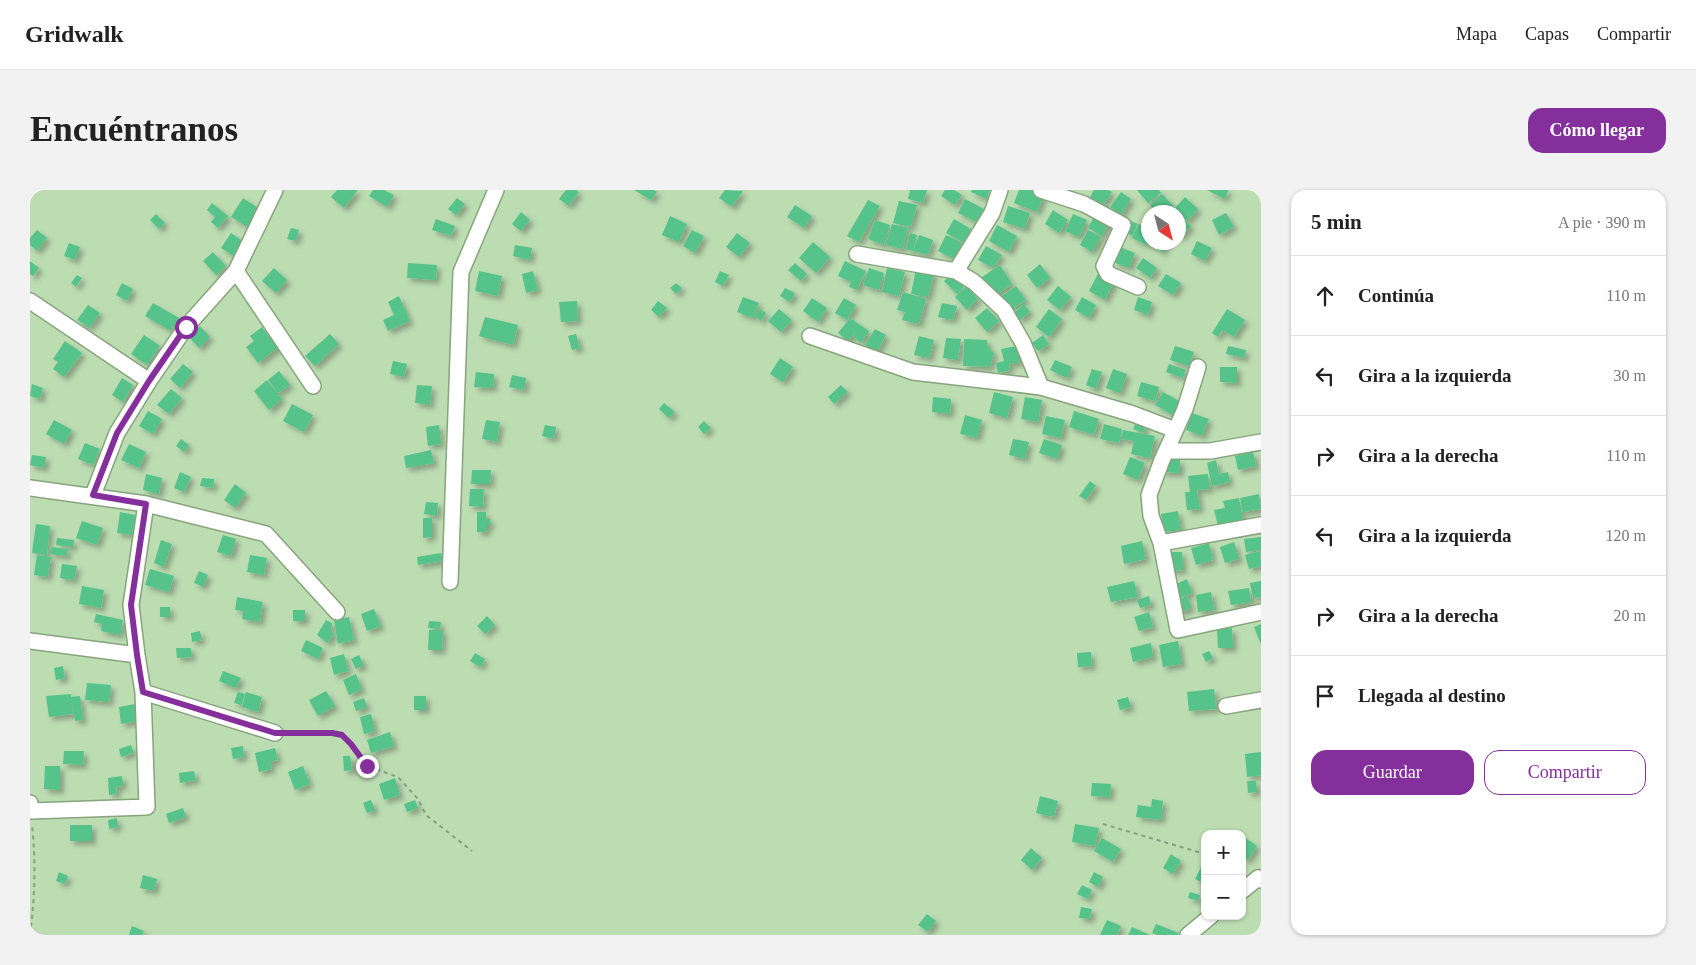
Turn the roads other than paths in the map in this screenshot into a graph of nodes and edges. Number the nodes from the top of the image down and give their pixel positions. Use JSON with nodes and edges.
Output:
{"nodes":[{"id":1,"x":275,"y":190,"type":"edge"},
{"id":2,"x":496,"y":190,"type":"edge"},
{"id":3,"x":1000,"y":190,"type":"edge"},
{"id":4,"x":1041,"y":190,"type":"edge"},
{"id":5,"x":857,"y":254,"type":"dead end"},
{"id":6,"x":236,"y":271,"type":"junction"},
{"id":7,"x":956,"y":271,"type":"junction"},
{"id":8,"x":1138,"y":287,"type":"dead end"},
{"id":9,"x":30,"y":301,"type":"edge"},
{"id":10,"x":810,"y":336,"type":"dead end"},
{"id":11,"x":1198,"y":367,"type":"dead end"},
{"id":12,"x":149,"y":381,"type":"junction"},
{"id":13,"x":313,"y":386,"type":"dead end"},
{"id":14,"x":1041,"y":387,"type":"junction"},
{"id":15,"x":1175,"y":430,"type":"junction"},
{"id":16,"x":1261,"y":442,"type":"edge"},
{"id":17,"x":1166,"y":451,"type":"junction"},
{"id":18,"x":30,"y":488,"type":"edge"},
{"id":19,"x":93,"y":495,"type":"junction"},
{"id":20,"x":146,"y":504,"type":"junction"},
{"id":21,"x":1261,"y":524,"type":"edge"},
{"id":22,"x":1160,"y":544,"type":"junction"},
{"id":23,"x":450,"y":582,"type":"dead end"},
{"id":24,"x":336,"y":612,"type":"dead end"},
{"id":25,"x":1261,"y":612,"type":"edge"},
{"id":26,"x":30,"y":641,"type":"edge"},
{"id":27,"x":137,"y":655,"type":"junction"},
{"id":28,"x":143,"y":692,"type":"junction"},
{"id":29,"x":1261,"y":700,"type":"edge"},
{"id":30,"x":1226,"y":706,"type":"dead end"},
{"id":31,"x":275,"y":733,"type":"road end"},
{"id":32,"x":30,"y":807,"type":"edge"},
{"id":33,"x":1260,"y":878,"type":"edge"},
{"id":34,"x":1246,"y":888,"type":"edge"},
{"id":35,"x":1206,"y":920,"type":"edge"},
{"id":36,"x":1188,"y":935,"type":"edge"}],
"edges":[{"from":1,"to":6,"type":"street"},
{"from":2,"to":23,"type":"street"},
{"from":3,"to":7,"type":"street"},
{"from":4,"to":8,"type":"street"},
{"from":5,"to":7,"type":"street"},
{"from":6,"to":12,"type":"street"},
{"from":6,"to":13,"type":"street"},
{"from":7,"to":14,"type":"street"},
{"from":9,"to":12,"type":"street"},
{"from":10,"to":14,"type":"street"},
{"from":11,"to":15,"type":"street"},
{"from":12,"to":19,"type":"street"},
{"from":14,"to":15,"type":"street"},
{"from":15,"to":17,"type":"street"},
{"from":16,"to":17,"type":"street"},
{"from":17,"to":22,"type":"street"},
{"from":18,"to":19,"type":"street"},
{"from":19,"to":20,"type":"street"},
{"from":20,"to":24,"type":"street"},
{"from":20,"to":27,"type":"street"},
{"from":21,"to":22,"type":"street"},
{"from":22,"to":25,"type":"street"},
{"from":26,"to":27,"type":"street"},
{"from":27,"to":28,"type":"street"},
{"from":28,"to":31,"type":"street"},
{"from":28,"to":32,"type":"street"},
{"from":29,"to":30,"type":"street"},
{"from":33,"to":34,"type":"street"},
{"from":35,"to":36,"type":"street"}]}
